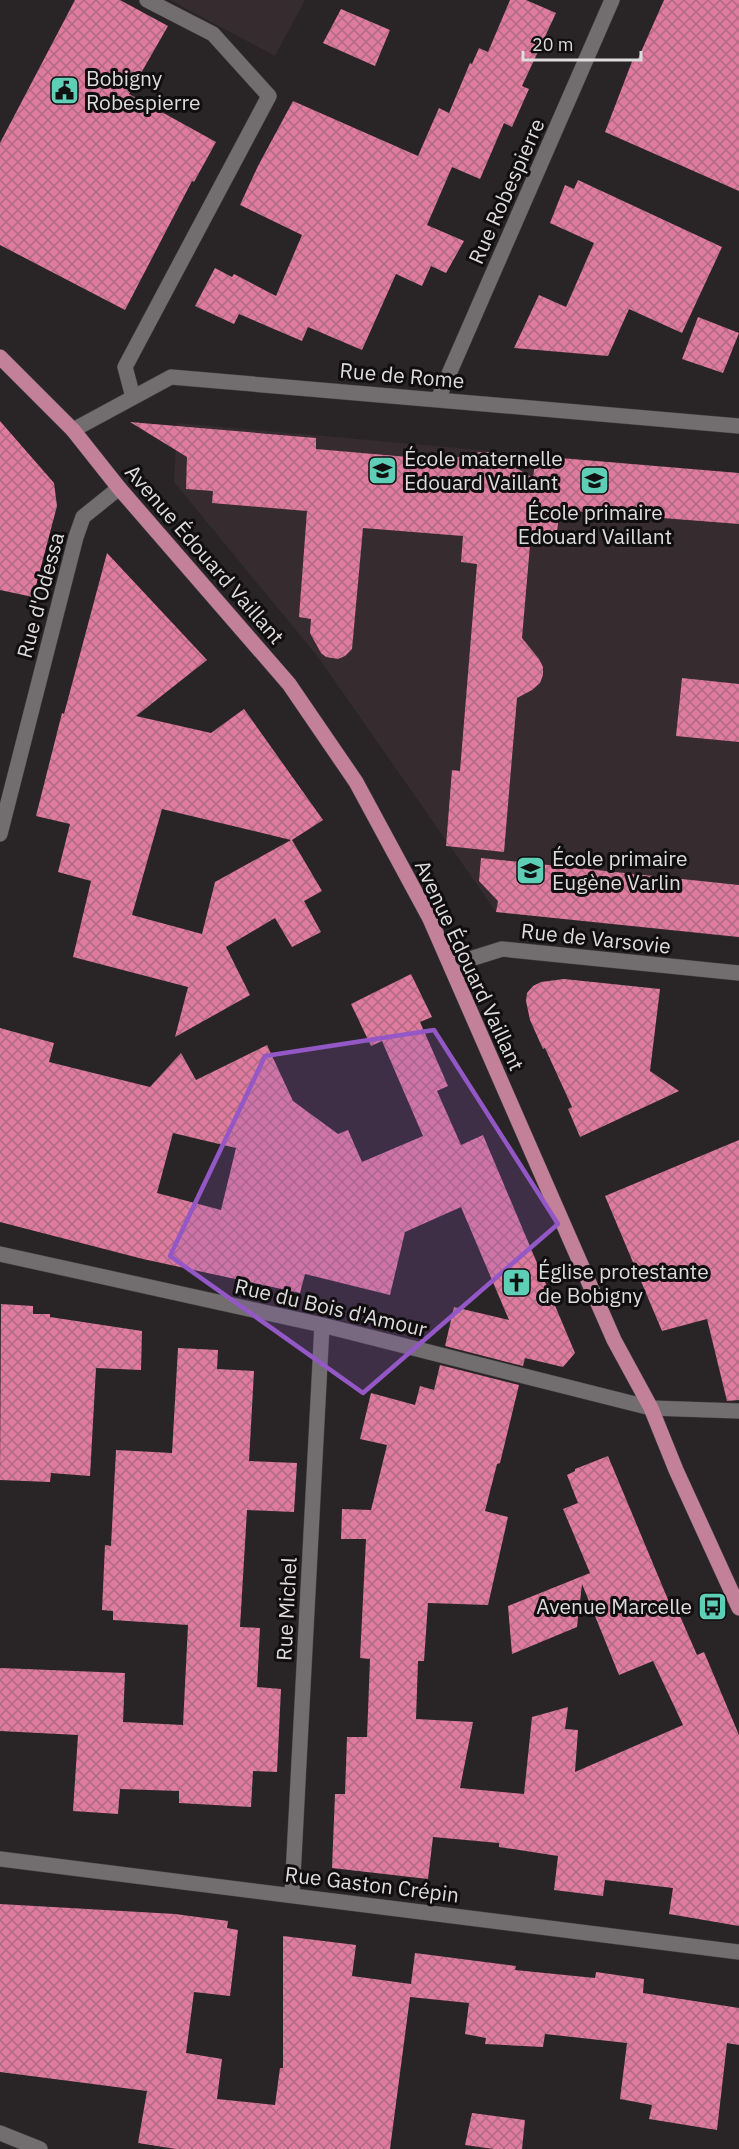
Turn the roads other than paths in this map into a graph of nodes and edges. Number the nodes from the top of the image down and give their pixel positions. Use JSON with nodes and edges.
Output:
{"nodes":[{"id":1,"x":147,"y":0,"type":"edge"},
{"id":2,"x":612,"y":0,"type":"edge"},
{"id":3,"x":0,"y":357,"type":"edge"},
{"id":4,"x":134,"y":398,"type":"junction"},
{"id":5,"x":438,"y":399,"type":"junction"},
{"id":6,"x":739,"y":426,"type":"edge"},
{"id":7,"x":74,"y":430,"type":"junction"},
{"id":8,"x":119,"y":488,"type":"junction"},
{"id":9,"x":0,"y":834,"type":"edge"},
{"id":10,"x":451,"y":965,"type":"junction"},
{"id":11,"x":739,"y":973,"type":"edge"},
{"id":12,"x":0,"y":1254,"type":"edge"},
{"id":13,"x":322,"y":1325,"type":"junction"},
{"id":14,"x":651,"y":1408,"type":"junction"},
{"id":15,"x":739,"y":1411,"type":"edge"},
{"id":16,"x":739,"y":1608,"type":"edge"},
{"id":17,"x":0,"y":1859,"type":"edge"},
{"id":18,"x":292,"y":1895,"type":"junction"},
{"id":19,"x":739,"y":1952,"type":"edge"},
{"id":20,"x":0,"y":2133,"type":"edge"},
{"id":21,"x":40,"y":2149,"type":"edge"}],
"edges":[{"from":1,"to":4,"type":"street"},
{"from":2,"to":5,"type":"street","name":"Rue Robespierre"},
{"from":3,"to":7,"type":"main road","name":"Avenue Édouard Vaillant"},
{"from":4,"to":5,"type":"street","name":"Rue de Rome"},
{"from":4,"to":7,"type":"street","name":"Rue de Rome"},
{"from":5,"to":6,"type":"street","name":"Rue de Rome"},
{"from":7,"to":8,"type":"main road","name":"Avenue Édouard Vaillant"},
{"from":8,"to":9,"type":"street","name":"Rue d'Odessa"},
{"from":8,"to":10,"type":"main road","name":"Avenue Édouard Vaillant"},
{"from":10,"to":11,"type":"street","name":"Rue de Varsovie"},
{"from":10,"to":14,"type":"main road","name":"Avenue Édouard Vaillant"},
{"from":12,"to":13,"type":"street","name":"Rue du Bois d'Amour"},
{"from":13,"to":14,"type":"street","name":"Rue du Bois d'Amour"},
{"from":13,"to":18,"type":"street","name":"Rue Michel"},
{"from":14,"to":15,"type":"street"},
{"from":14,"to":16,"type":"main road","name":"Avenue Édouard Vaillant"},
{"from":17,"to":18,"type":"street","name":"Rue Gaston Crépin"},
{"from":18,"to":19,"type":"street","name":"Rue Gaston Crépin"},
{"from":20,"to":21,"type":"street"}]}
